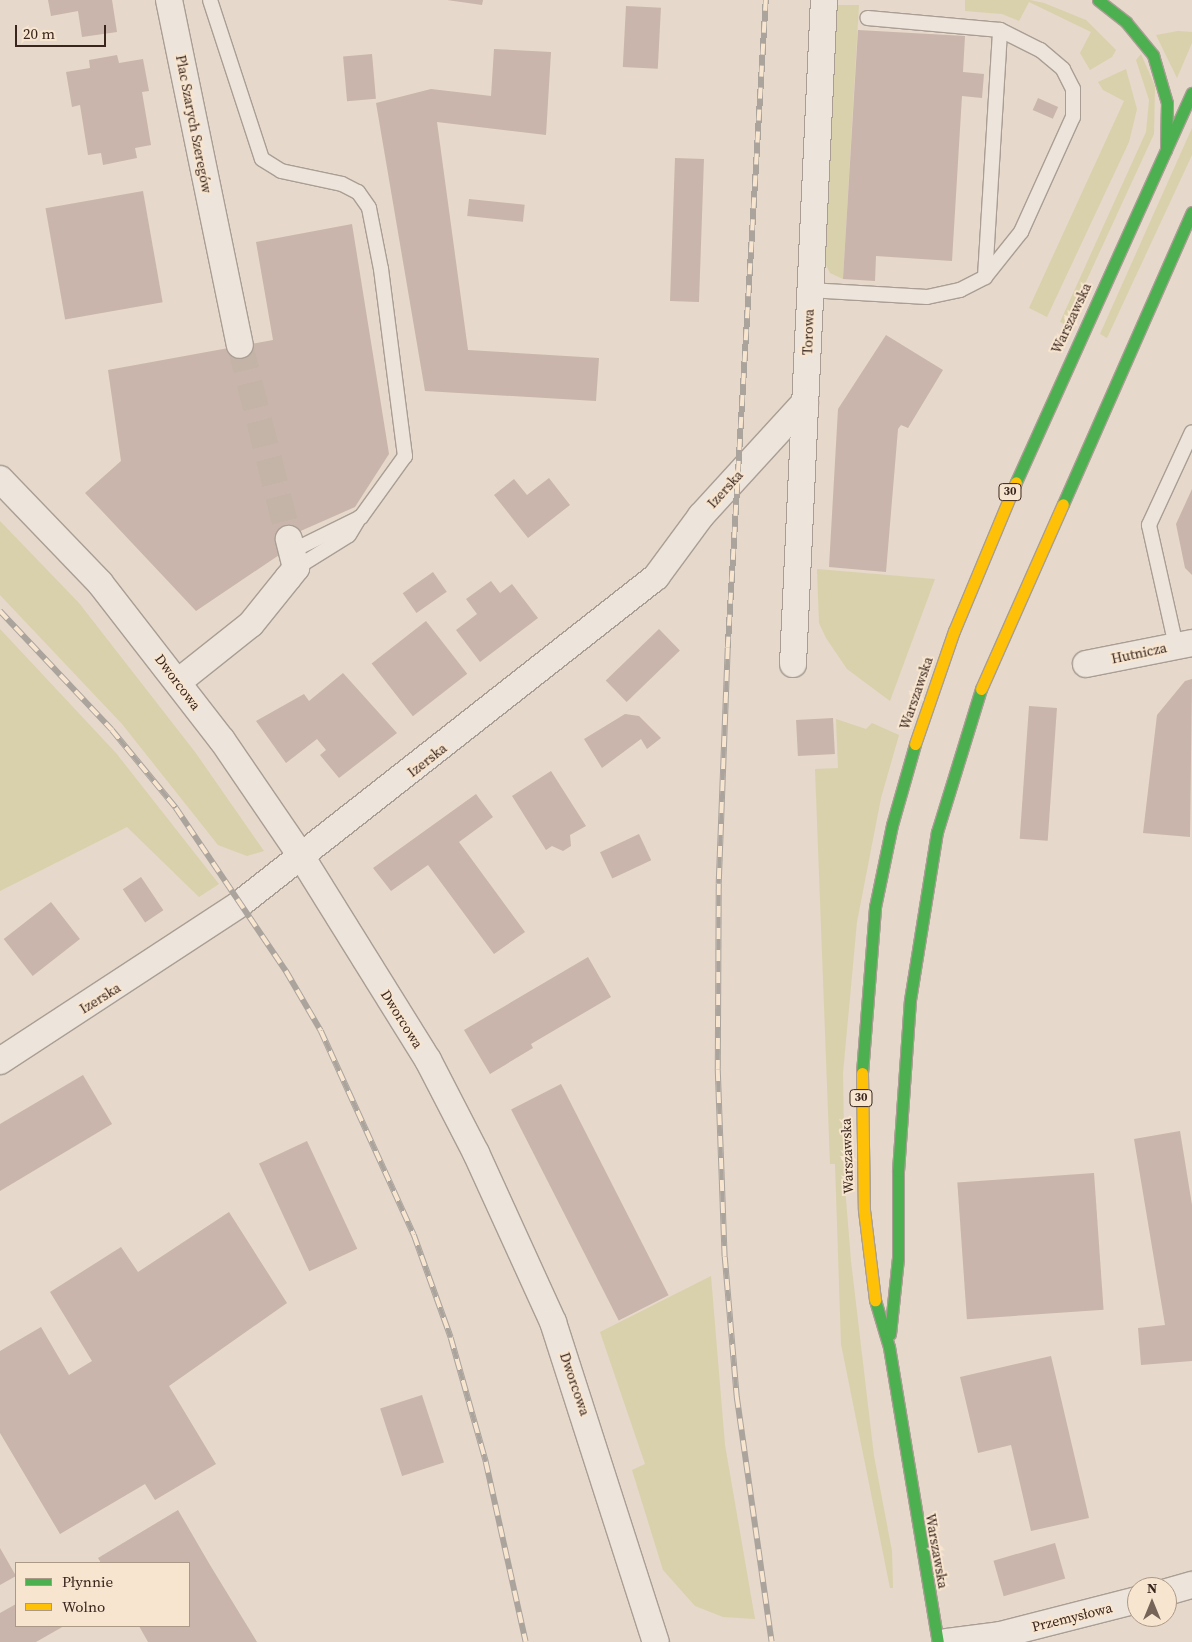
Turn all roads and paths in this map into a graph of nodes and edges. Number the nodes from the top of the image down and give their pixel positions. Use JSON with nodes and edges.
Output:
{"nodes":[{"id":1,"x":169,"y":0,"type":"edge"},
{"id":2,"x":210,"y":0,"type":"edge"},
{"id":3,"x":824,"y":0,"type":"edge"},
{"id":4,"x":1098,"y":0,"type":"edge"},
{"id":5,"x":868,"y":18,"type":"dead end"},
{"id":6,"x":1000,"y":30,"type":"junction"},
{"id":7,"x":1192,"y":93,"type":"edge"},
{"id":8,"x":1166,"y":150,"type":"junction"},
{"id":9,"x":1192,"y":212,"type":"edge"},
{"id":10,"x":985,"y":277,"type":"junction"},
{"id":11,"x":810,"y":290,"type":"junction"},
{"id":12,"x":240,"y":345,"type":"tunnel mouth"},
{"id":13,"x":805,"y":402,"type":"junction"},
{"id":14,"x":1192,"y":432,"type":"edge"},
{"id":15,"x":0,"y":479,"type":"edge"},
{"id":16,"x":292,"y":553,"type":"joint"},
{"id":17,"x":1184,"y":644,"type":"edge"},
{"id":18,"x":793,"y":664,"type":"dead end"},
{"id":19,"x":1086,"y":664,"type":"dead end"},
{"id":20,"x":178,"y":682,"type":"junction"},
{"id":21,"x":302,"y":856,"type":"junction"},
{"id":22,"x":0,"y":1061,"type":"edge"},
{"id":23,"x":889,"y":1347,"type":"junction"},
{"id":24,"x":1192,"y":1585,"type":"edge"},
{"id":25,"x":1177,"y":1589,"type":"edge"},
{"id":26,"x":1127,"y":1603,"type":"edge"},
{"id":27,"x":656,"y":1642,"type":"edge"},
{"id":28,"x":938,"y":1642,"type":"edge"},
{"id":29,"x":947,"y":1642,"type":"edge"}],
"edges":[{"from":1,"to":12,"type":"street","name":"Plac Szarych Szeregów"},
{"from":2,"to":16,"type":"lane"},
{"from":3,"to":11,"type":"street","name":"Torowa"},
{"from":4,"to":8,"type":"main road"},
{"from":5,"to":6,"type":"lane"},
{"from":6,"to":10,"type":"lane"},
{"from":6,"to":10,"type":"lane"},
{"from":7,"to":8,"type":"main road","name":"Warszawska","number":"30"},
{"from":8,"to":23,"type":"main road","name":"Warszawska","number":"30"},
{"from":9,"to":23,"type":"main road","name":"Warszawska","number":"30"},
{"from":10,"to":11,"type":"lane"},
{"from":11,"to":13,"type":"street","name":"Torowa"},
{"from":13,"to":18,"type":"street","name":"Torowa"},
{"from":13,"to":21,"type":"street","name":"Izerska"},
{"from":14,"to":17,"type":"lane"},
{"from":15,"to":20,"type":"street","name":"Dworcowa"},
{"from":16,"to":20,"type":"street"},
{"from":17,"to":19,"type":"street","name":"Hutnicza"},
{"from":20,"to":21,"type":"street","name":"Dworcowa"},
{"from":21,"to":22,"type":"street","name":"Izerska"},
{"from":21,"to":27,"type":"street","name":"Dworcowa"},
{"from":23,"to":28,"type":"main road","name":"Warszawska","number":"30"},
{"from":24,"to":25,"type":"street"},
{"from":26,"to":29,"type":"street","name":"Przemysłowa"}]}
